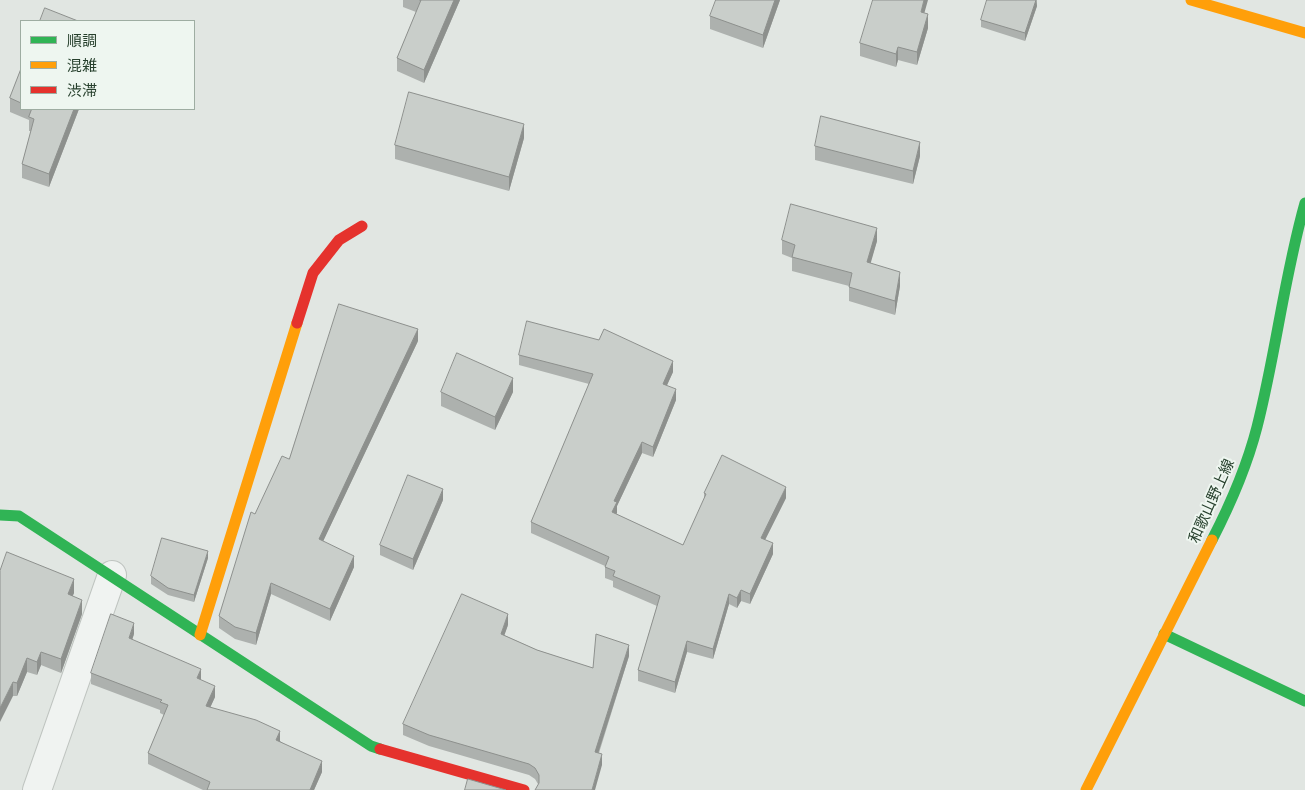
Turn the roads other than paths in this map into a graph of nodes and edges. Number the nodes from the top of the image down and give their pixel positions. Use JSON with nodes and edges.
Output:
{"nodes":[{"id":1,"x":1191,"y":0,"type":"edge"},
{"id":2,"x":1305,"y":34,"type":"edge"},
{"id":3,"x":1305,"y":203,"type":"edge"},
{"id":4,"x":362,"y":226,"type":"dead end"},
{"id":5,"x":0,"y":515,"type":"edge"},
{"id":6,"x":112,"y":575,"type":"junction"},
{"id":7,"x":1164,"y":634,"type":"junction"},
{"id":8,"x":200,"y":635,"type":"junction"},
{"id":9,"x":1305,"y":701,"type":"edge"},
{"id":10,"x":37,"y":790,"type":"edge"},
{"id":11,"x":524,"y":790,"type":"edge"},
{"id":12,"x":1086,"y":790,"type":"edge"}],
"edges":[{"from":1,"to":2,"type":"street"},
{"from":3,"to":7,"type":"street","name":"和歌山野上線"},
{"from":4,"to":8,"type":"street"},
{"from":5,"to":6,"type":"street"},
{"from":6,"to":8,"type":"street"},
{"from":6,"to":10,"type":"street"},
{"from":7,"to":9,"type":"street"},
{"from":7,"to":12,"type":"street","name":"和歌山野上線"},
{"from":8,"to":11,"type":"street"}]}
